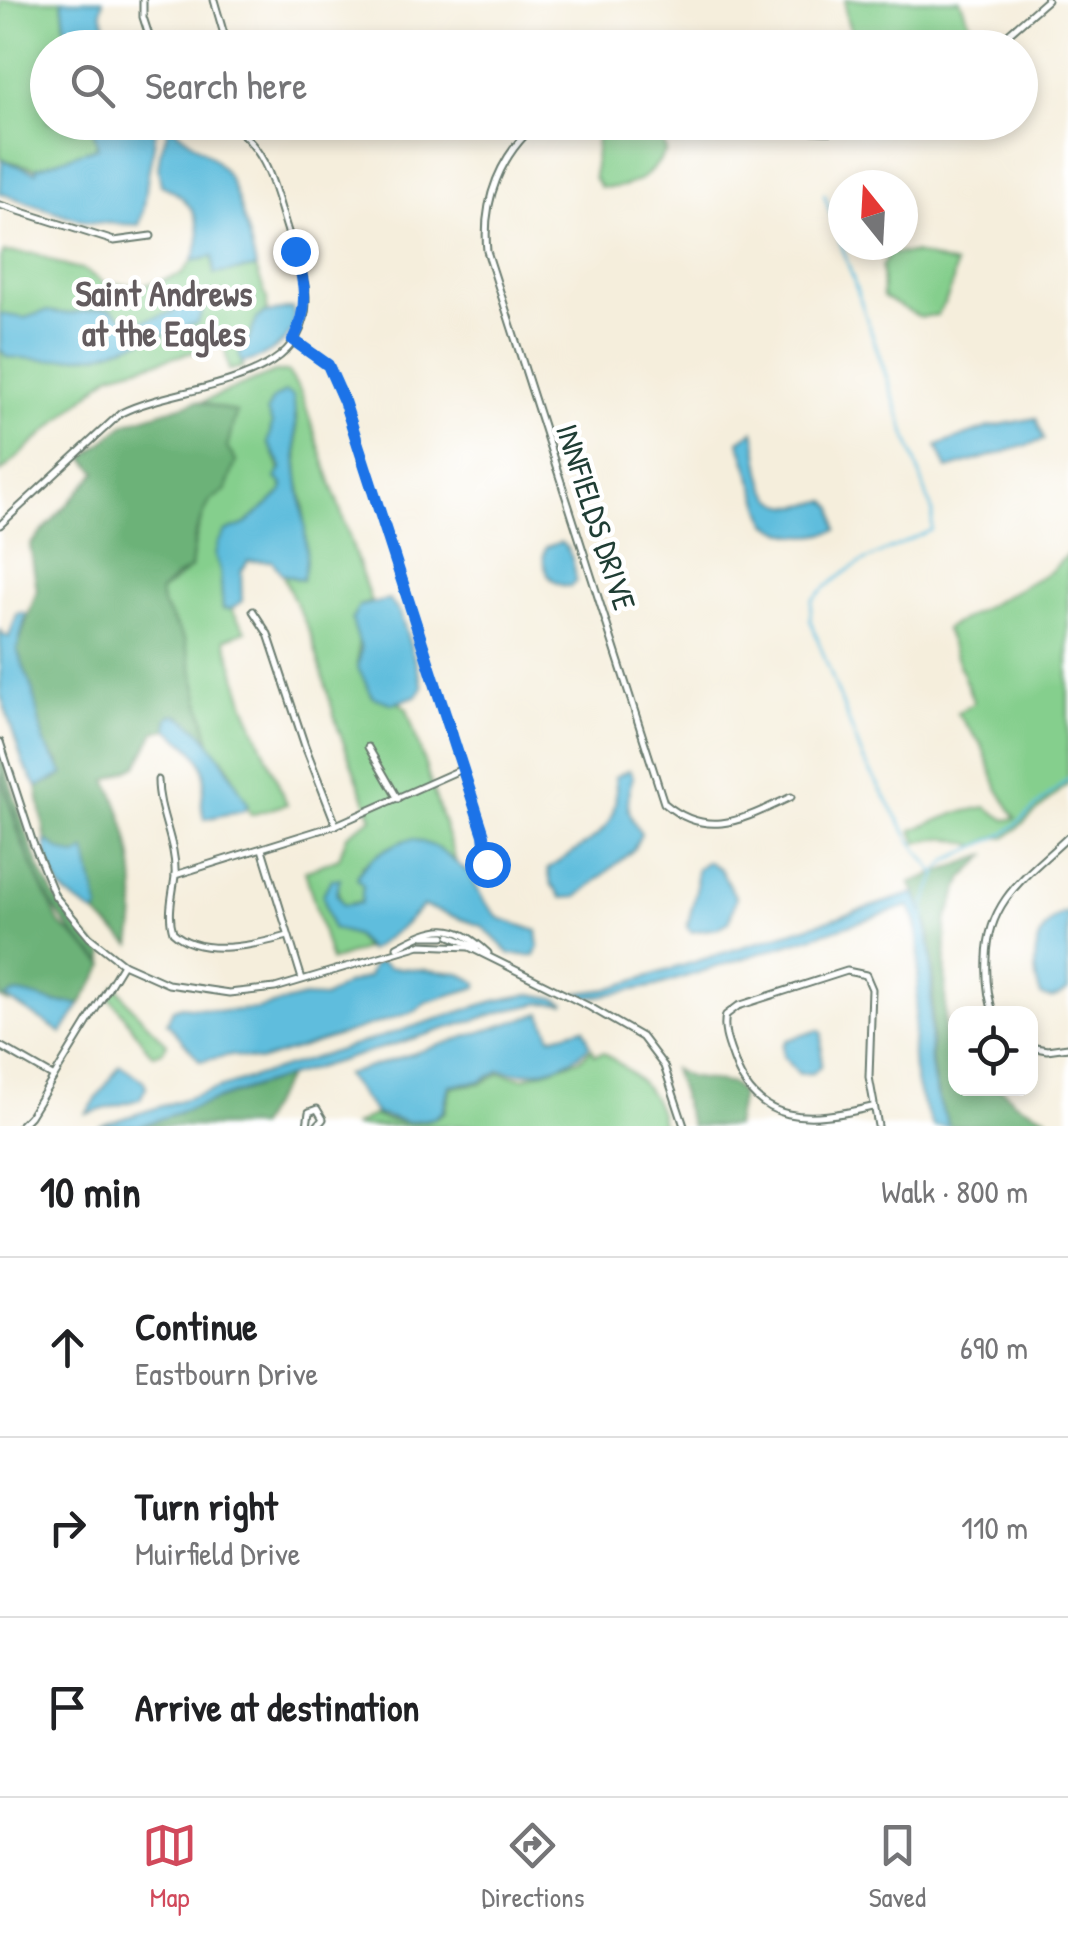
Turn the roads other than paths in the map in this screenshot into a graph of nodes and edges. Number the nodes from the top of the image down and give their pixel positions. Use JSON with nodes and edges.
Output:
{"nodes":[{"id":1,"x":142,"y":0,"type":"edge"},
{"id":2,"x":214,"y":0,"type":"edge"},
{"id":3,"x":1047,"y":0,"type":"edge"},
{"id":4,"x":147,"y":30,"type":"edge"},
{"id":5,"x":223,"y":30,"type":"edge"},
{"id":6,"x":1013,"y":30,"type":"edge"},
{"id":7,"x":251,"y":140,"type":"edge"},
{"id":8,"x":522,"y":140,"type":"edge"},
{"id":9,"x":0,"y":205,"type":"edge"},
{"id":10,"x":150,"y":236,"type":"dead end"},
{"id":11,"x":293,"y":340,"type":"junction"},
{"id":12,"x":0,"y":525,"type":"edge"},
{"id":13,"x":254,"y":611,"type":"dead end"},
{"id":14,"x":0,"y":742,"type":"edge"},
{"id":15,"x":368,"y":746,"type":"dead end"},
{"id":16,"x":462,"y":770,"type":"junction"},
{"id":17,"x":158,"y":780,"type":"dead end"},
{"id":18,"x":791,"y":798,"type":"dead end"},
{"id":19,"x":398,"y":799,"type":"junction"},
{"id":20,"x":336,"y":825,"type":"junction"},
{"id":21,"x":1068,"y":837,"type":"edge"},
{"id":22,"x":262,"y":849,"type":"junction"},
{"id":23,"x":487,"y":864,"type":"dead end"},
{"id":24,"x":175,"y":875,"type":"junction"},
{"id":25,"x":288,"y":936,"type":"junction"},
{"id":26,"x":416,"y":937,"type":"junction"},
{"id":27,"x":390,"y":951,"type":"junction"},
{"id":28,"x":492,"y":957,"type":"junction"},
{"id":29,"x":122,"y":964,"type":"junction"},
{"id":30,"x":302,"y":979,"type":"junction"},
{"id":31,"x":991,"y":1006,"type":"edge"},
{"id":32,"x":0,"y":1046,"type":"edge"},
{"id":33,"x":1068,"y":1047,"type":"edge"},
{"id":34,"x":1038,"y":1048,"type":"edge"},
{"id":35,"x":54,"y":1077,"type":"junction"},
{"id":36,"x":872,"y":1108,"type":"junction"},
{"id":37,"x":20,"y":1126,"type":"edge"},
{"id":38,"x":307,"y":1126,"type":"edge"},
{"id":39,"x":317,"y":1126,"type":"edge"},
{"id":40,"x":684,"y":1126,"type":"edge"},
{"id":41,"x":878,"y":1126,"type":"edge"}],
"edges":[{"from":1,"to":4,"type":"street"},
{"from":2,"to":5,"type":"street"},
{"from":3,"to":6,"type":"street"},
{"from":7,"to":11,"type":"street"},
{"from":8,"to":18,"type":"street","name":"INNFIELDS DRIVE"},
{"from":9,"to":10,"type":"street"},
{"from":11,"to":12,"type":"street"},
{"from":11,"to":16,"type":"street"},
{"from":13,"to":20,"type":"street"},
{"from":14,"to":29,"type":"street"},
{"from":15,"to":19,"type":"street"},
{"from":16,"to":19,"type":"street"},
{"from":16,"to":23,"type":"street"},
{"from":17,"to":24,"type":"street"},
{"from":19,"to":20,"type":"street"},
{"from":20,"to":22,"type":"street"},
{"from":21,"to":31,"type":"street"},
{"from":22,"to":24,"type":"street"},
{"from":22,"to":25,"type":"street"},
{"from":24,"to":25,"type":"street"},
{"from":25,"to":30,"type":"street"},
{"from":26,"to":27,"type":"street"},
{"from":26,"to":28,"type":"street"},
{"from":26,"to":28,"type":"street"},
{"from":27,"to":28,"type":"street"},
{"from":27,"to":30,"type":"street"},
{"from":28,"to":40,"type":"street"},
{"from":29,"to":30,"type":"street"},
{"from":29,"to":35,"type":"street"},
{"from":32,"to":35,"type":"street"},
{"from":33,"to":34,"type":"street"},
{"from":35,"to":37,"type":"street"},
{"from":36,"to":36,"type":"street"},
{"from":36,"to":41,"type":"street"},
{"from":38,"to":39,"type":"street"}]}
